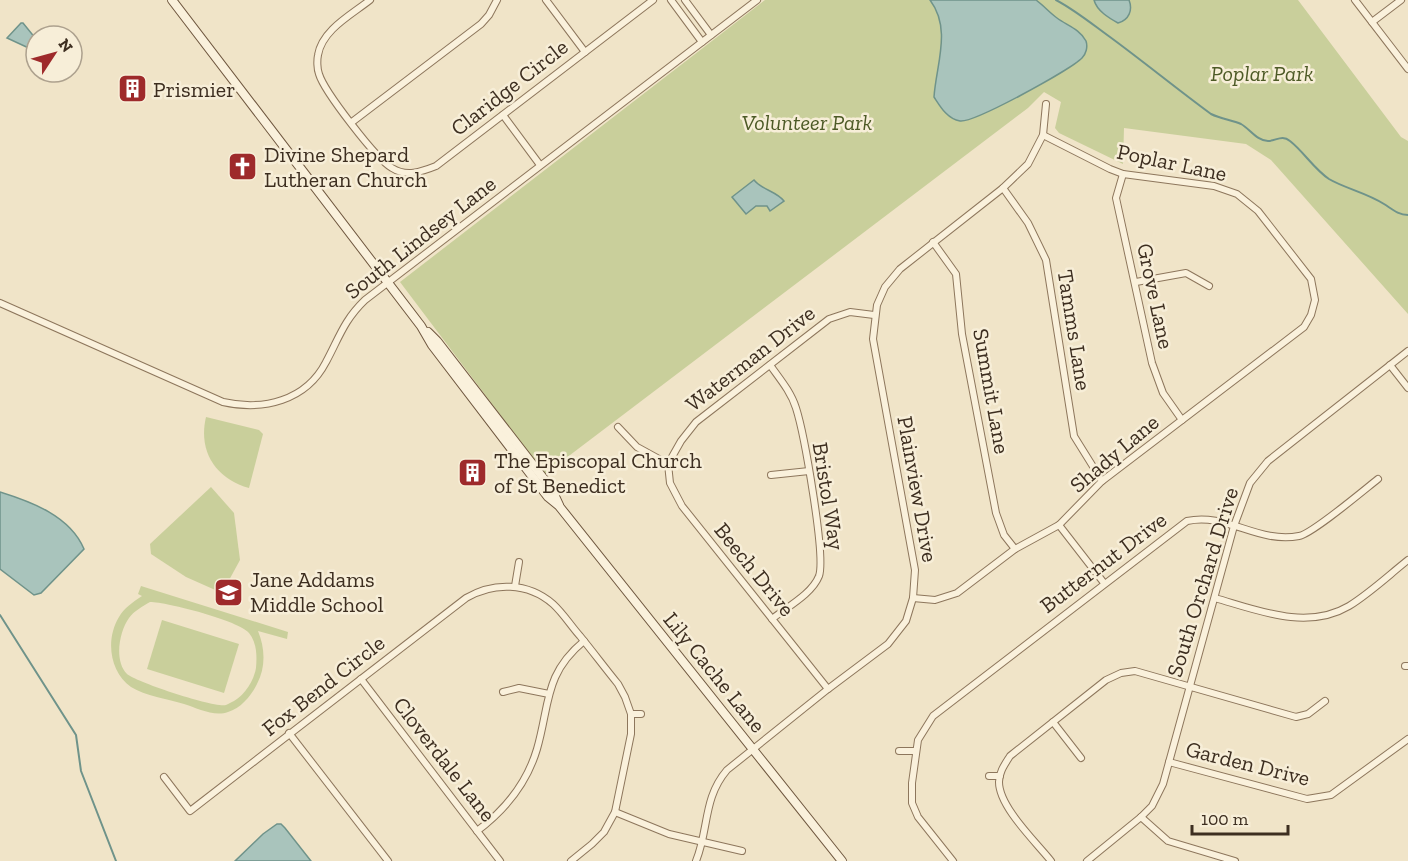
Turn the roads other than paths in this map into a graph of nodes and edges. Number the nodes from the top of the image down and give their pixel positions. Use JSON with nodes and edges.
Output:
{"nodes":[{"id":1,"x":172,"y":0,"type":"edge"},
{"id":2,"x":370,"y":0,"type":"edge"},
{"id":3,"x":496,"y":0,"type":"edge"},
{"id":4,"x":546,"y":0,"type":"edge"},
{"id":5,"x":653,"y":0,"type":"edge"},
{"id":6,"x":671,"y":0,"type":"edge"},
{"id":7,"x":685,"y":0,"type":"edge"},
{"id":8,"x":758,"y":0,"type":"edge"},
{"id":9,"x":1355,"y":0,"type":"edge"},
{"id":10,"x":1401,"y":0,"type":"edge"},
{"id":11,"x":1372,"y":22,"type":"junction"},
{"id":12,"x":711,"y":35,"type":"junction"},
{"id":13,"x":702,"y":42,"type":"junction"},
{"id":14,"x":585,"y":52,"type":"junction"},
{"id":15,"x":1408,"y":69,"type":"edge"},
{"id":16,"x":1046,"y":104,"type":"dead end"},
{"id":17,"x":503,"y":115,"type":"junction"},
{"id":18,"x":352,"y":122,"type":"junction"},
{"id":19,"x":1043,"y":135,"type":"junction"},
{"id":20,"x":540,"y":165,"type":"junction"},
{"id":21,"x":1123,"y":174,"type":"junction"},
{"id":22,"x":1003,"y":188,"type":"junction"},
{"id":23,"x":933,"y":242,"type":"junction"},
{"id":24,"x":1136,"y":282,"type":"junction"},
{"id":25,"x":388,"y":283,"type":"junction"},
{"id":26,"x":1209,"y":286,"type":"dead end"},
{"id":27,"x":1315,"y":300,"type":"joint"},
{"id":28,"x":0,"y":303,"type":"edge"},
{"id":29,"x":874,"y":315,"type":"junction"},
{"id":30,"x":1408,"y":351,"type":"edge"},
{"id":31,"x":1390,"y":365,"type":"junction"},
{"id":32,"x":770,"y":366,"type":"junction"},
{"id":33,"x":1408,"y":388,"type":"edge"},
{"id":34,"x":1182,"y":420,"type":"junction"},
{"id":35,"x":618,"y":426,"type":"dead end"},
{"id":36,"x":668,"y":464,"type":"junction"},
{"id":37,"x":809,"y":471,"type":"junction"},
{"id":38,"x":771,"y":475,"type":"dead end"},
{"id":39,"x":1378,"y":479,"type":"dead end"},
{"id":40,"x":1102,"y":481,"type":"junction"},
{"id":41,"x":1059,"y":525,"type":"junction"},
{"id":42,"x":1234,"y":526,"type":"junction"},
{"id":43,"x":1015,"y":549,"type":"junction"},
{"id":44,"x":1408,"y":560,"type":"edge"},
{"id":45,"x":519,"y":562,"type":"dead end"},
{"id":46,"x":1104,"y":583,"type":"junction"},
{"id":47,"x":515,"y":586,"type":"junction"},
{"id":48,"x":913,"y":598,"type":"junction"},
{"id":49,"x":1215,"y":598,"type":"junction"},
{"id":50,"x":772,"y":619,"type":"junction"},
{"id":51,"x":584,"y":641,"type":"junction"},
{"id":52,"x":361,"y":679,"type":"junction"},
{"id":53,"x":1190,"y":685,"type":"junction"},
{"id":54,"x":828,"y":689,"type":"junction"},
{"id":55,"x":503,"y":692,"type":"dead end"},
{"id":56,"x":549,"y":694,"type":"junction"},
{"id":57,"x":1325,"y":701,"type":"dead end"},
{"id":58,"x":631,"y":714,"type":"junction"},
{"id":59,"x":640,"y":714,"type":"dead end"},
{"id":60,"x":1053,"y":722,"type":"junction"},
{"id":61,"x":289,"y":733,"type":"junction"},
{"id":62,"x":1408,"y":739,"type":"edge"},
{"id":63,"x":753,"y":749,"type":"junction"},
{"id":64,"x":899,"y":751,"type":"dead end"},
{"id":65,"x":916,"y":751,"type":"junction"},
{"id":66,"x":1081,"y":758,"type":"dead end"},
{"id":67,"x":1169,"y":762,"type":"junction"},
{"id":68,"x":989,"y":776,"type":"dead end"},
{"id":69,"x":1000,"y":776,"type":"junction"},
{"id":70,"x":164,"y":777,"type":"dead end"},
{"id":71,"x":615,"y":812,"type":"junction"},
{"id":72,"x":1141,"y":817,"type":"junction"},
{"id":73,"x":477,"y":831,"type":"junction"},
{"id":74,"x":700,"y":842,"type":"junction"},
{"id":75,"x":742,"y":851,"type":"dead end"},
{"id":76,"x":1213,"y":858,"type":"edge"},
{"id":77,"x":388,"y":861,"type":"edge"},
{"id":78,"x":500,"y":861,"type":"edge"},
{"id":79,"x":571,"y":861,"type":"edge"},
{"id":80,"x":696,"y":861,"type":"edge"},
{"id":81,"x":842,"y":861,"type":"edge"},
{"id":82,"x":953,"y":861,"type":"edge"},
{"id":83,"x":1051,"y":861,"type":"edge"},
{"id":84,"x":1087,"y":861,"type":"edge"},
{"id":85,"x":1235,"y":861,"type":"edge"}],
"edges":[{"from":1,"to":25,"type":"street","name":"Lily Cache Lane"},
{"from":2,"to":18,"type":"street","name":"Claridge Circle"},
{"from":3,"to":18,"type":"street"},
{"from":4,"to":14,"type":"street","name":"Claridge Circle"},
{"from":5,"to":14,"type":"street","name":"Claridge Circle"},
{"from":6,"to":13,"type":"street"},
{"from":7,"to":12,"type":"street"},
{"from":8,"to":12,"type":"street","name":"South Lindsey Lane"},
{"from":9,"to":11,"type":"street"},
{"from":10,"to":11,"type":"street"},
{"from":11,"to":15,"type":"street"},
{"from":12,"to":13,"type":"street","name":"South Lindsey Lane"},
{"from":13,"to":20,"type":"street","name":"South Lindsey Lane"},
{"from":14,"to":17,"type":"street","name":"Claridge Circle"},
{"from":16,"to":19,"type":"street","name":"Plainview Drive"},
{"from":17,"to":18,"type":"street","name":"Claridge Circle"},
{"from":17,"to":20,"type":"street"},
{"from":19,"to":21,"type":"street","name":"Poplar Lane"},
{"from":19,"to":22,"type":"street","name":"Plainview Drive"},
{"from":20,"to":25,"type":"street","name":"South Lindsey Lane"},
{"from":21,"to":24,"type":"street","name":"Grove Lane"},
{"from":21,"to":27,"type":"street","name":"Poplar Lane"},
{"from":22,"to":23,"type":"street","name":"Plainview Drive"},
{"from":22,"to":40,"type":"street","name":"Tamms Lane"},
{"from":23,"to":29,"type":"street","name":"Plainview Drive"},
{"from":23,"to":43,"type":"street","name":"Summit Lane"},
{"from":24,"to":26,"type":"street"},
{"from":24,"to":34,"type":"street","name":"Grove Lane"},
{"from":25,"to":28,"type":"street","name":"South Lindsey Lane"},
{"from":25,"to":63,"type":"street","name":"Lily Cache Lane"},
{"from":27,"to":34,"type":"street","name":"Shady Lane"},
{"from":29,"to":32,"type":"street","name":"Waterman Drive"},
{"from":29,"to":48,"type":"street","name":"Plainview Drive"},
{"from":30,"to":31,"type":"street","name":"South Orchard Drive"},
{"from":31,"to":33,"type":"street"},
{"from":31,"to":42,"type":"street","name":"South Orchard Drive"},
{"from":32,"to":36,"type":"street","name":"Waterman Drive"},
{"from":32,"to":37,"type":"street","name":"Bristol Way"},
{"from":34,"to":40,"type":"street","name":"Shady Lane"},
{"from":35,"to":36,"type":"street"},
{"from":36,"to":50,"type":"street","name":"Beech Drive"},
{"from":37,"to":38,"type":"street"},
{"from":37,"to":50,"type":"street","name":"Bristol Way"},
{"from":39,"to":42,"type":"street","name":"Butternut Drive"},
{"from":40,"to":41,"type":"street","name":"Shady Lane"},
{"from":41,"to":43,"type":"street","name":"Shady Lane"},
{"from":41,"to":46,"type":"street"},
{"from":42,"to":46,"type":"street","name":"Butternut Drive"},
{"from":42,"to":49,"type":"street","name":"South Orchard Drive"},
{"from":43,"to":48,"type":"street","name":"Shady Lane"},
{"from":44,"to":49,"type":"street"},
{"from":45,"to":47,"type":"street"},
{"from":46,"to":65,"type":"street","name":"Butternut Drive"},
{"from":47,"to":51,"type":"street","name":"Fox Bend Circle"},
{"from":47,"to":52,"type":"street","name":"Fox Bend Circle"},
{"from":48,"to":54,"type":"street","name":"Plainview Drive"},
{"from":49,"to":53,"type":"street","name":"South Orchard Drive"},
{"from":50,"to":54,"type":"street","name":"Beech Drive"},
{"from":51,"to":56,"type":"street"},
{"from":51,"to":58,"type":"street","name":"Fox Bend Circle"},
{"from":52,"to":61,"type":"street","name":"Fox Bend Circle"},
{"from":52,"to":73,"type":"street","name":"Cloverdale Lane"},
{"from":53,"to":57,"type":"street"},
{"from":53,"to":60,"type":"street"},
{"from":53,"to":67,"type":"street","name":"South Orchard Drive"},
{"from":54,"to":63,"type":"street","name":"Plainview Drive"},
{"from":55,"to":56,"type":"street"},
{"from":56,"to":73,"type":"street"},
{"from":58,"to":59,"type":"street"},
{"from":58,"to":71,"type":"street","name":"Fox Bend Circle"},
{"from":60,"to":66,"type":"street"},
{"from":60,"to":69,"type":"street"},
{"from":61,"to":70,"type":"street","name":"Fox Bend Circle"},
{"from":61,"to":77,"type":"street"},
{"from":62,"to":67,"type":"street","name":"Garden Drive"},
{"from":63,"to":74,"type":"street","name":"Plainview Drive"},
{"from":63,"to":81,"type":"street","name":"Lily Cache Lane"},
{"from":64,"to":65,"type":"street"},
{"from":65,"to":82,"type":"street","name":"Butternut Drive"},
{"from":67,"to":72,"type":"street","name":"South Orchard Drive"},
{"from":68,"to":69,"type":"street"},
{"from":69,"to":83,"type":"street"},
{"from":71,"to":74,"type":"street"},
{"from":71,"to":79,"type":"street","name":"Fox Bend Circle"},
{"from":72,"to":76,"type":"street"},
{"from":72,"to":84,"type":"street","name":"South Orchard Drive"},
{"from":73,"to":78,"type":"street","name":"Cloverdale Lane"},
{"from":74,"to":75,"type":"street"},
{"from":74,"to":80,"type":"street","name":"Plainview Drive"},
{"from":76,"to":85,"type":"street"}]}
